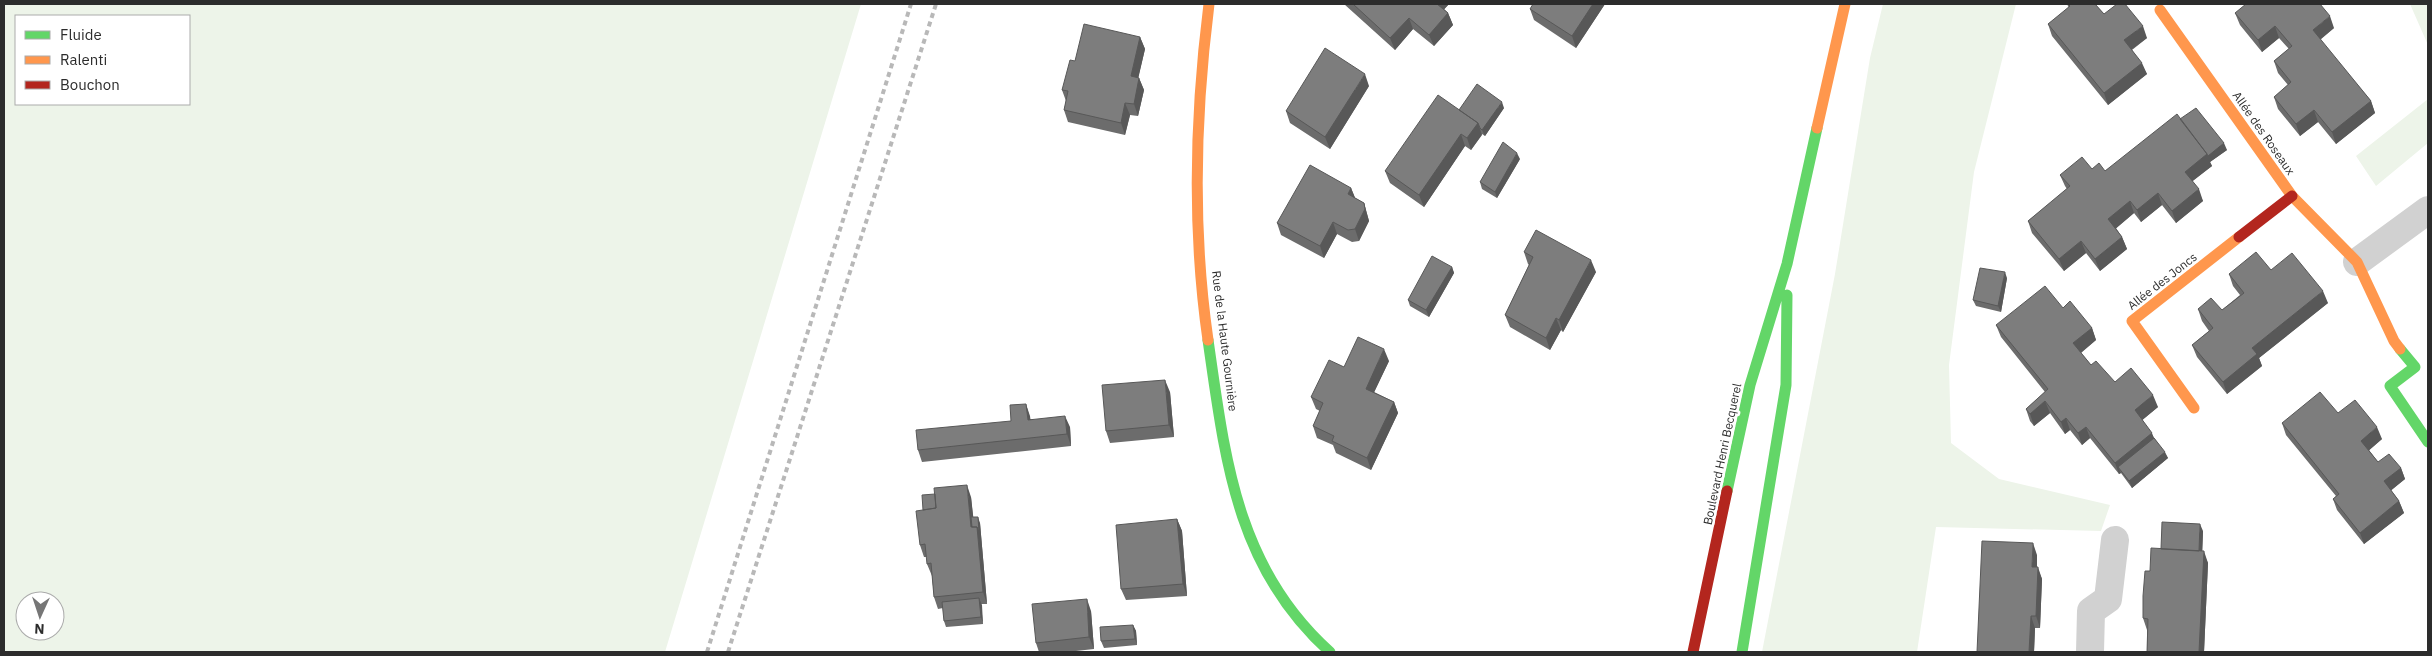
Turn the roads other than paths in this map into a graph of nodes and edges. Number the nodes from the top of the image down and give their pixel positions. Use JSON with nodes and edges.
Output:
{"nodes":[{"id":1,"x":1209,"y":4,"type":"edge"},
{"id":2,"x":1845,"y":4,"type":"edge"},
{"id":3,"x":2160,"y":10,"type":"dead end"},
{"id":4,"x":2292,"y":196,"type":"junction"},
{"id":5,"x":2428,"y":210,"type":"edge"},
{"id":6,"x":2357,"y":262,"type":"junction"},
{"id":7,"x":1788,"y":264,"type":"junction"},
{"id":8,"x":2194,"y":408,"type":"dead end"},
{"id":9,"x":2428,"y":442,"type":"edge"},
{"id":10,"x":2114,"y":540,"type":"dead end"},
{"id":11,"x":1330,"y":652,"type":"edge"},
{"id":12,"x":1693,"y":652,"type":"edge"},
{"id":13,"x":1742,"y":652,"type":"edge"},
{"id":14,"x":2090,"y":652,"type":"edge"}],
"edges":[{"from":1,"to":11,"type":"street","name":"Rue de la Haute Gournière"},
{"from":2,"to":7,"type":"street","name":"Boulevard Henri Becquerel"},
{"from":3,"to":4,"type":"street","name":"Allée des Roseaux"},
{"from":4,"to":6,"type":"street","name":"Allée des Roseaux"},
{"from":4,"to":8,"type":"street","name":"Allée des Joncs"},
{"from":5,"to":6,"type":"street"},
{"from":6,"to":9,"type":"street","name":"Allée des Roseaux"},
{"from":7,"to":12,"type":"street","name":"Boulevard Henri Becquerel"},
{"from":7,"to":13,"type":"street","name":"Boulevard Henri Becquerel"},
{"from":10,"to":14,"type":"street"}]}
